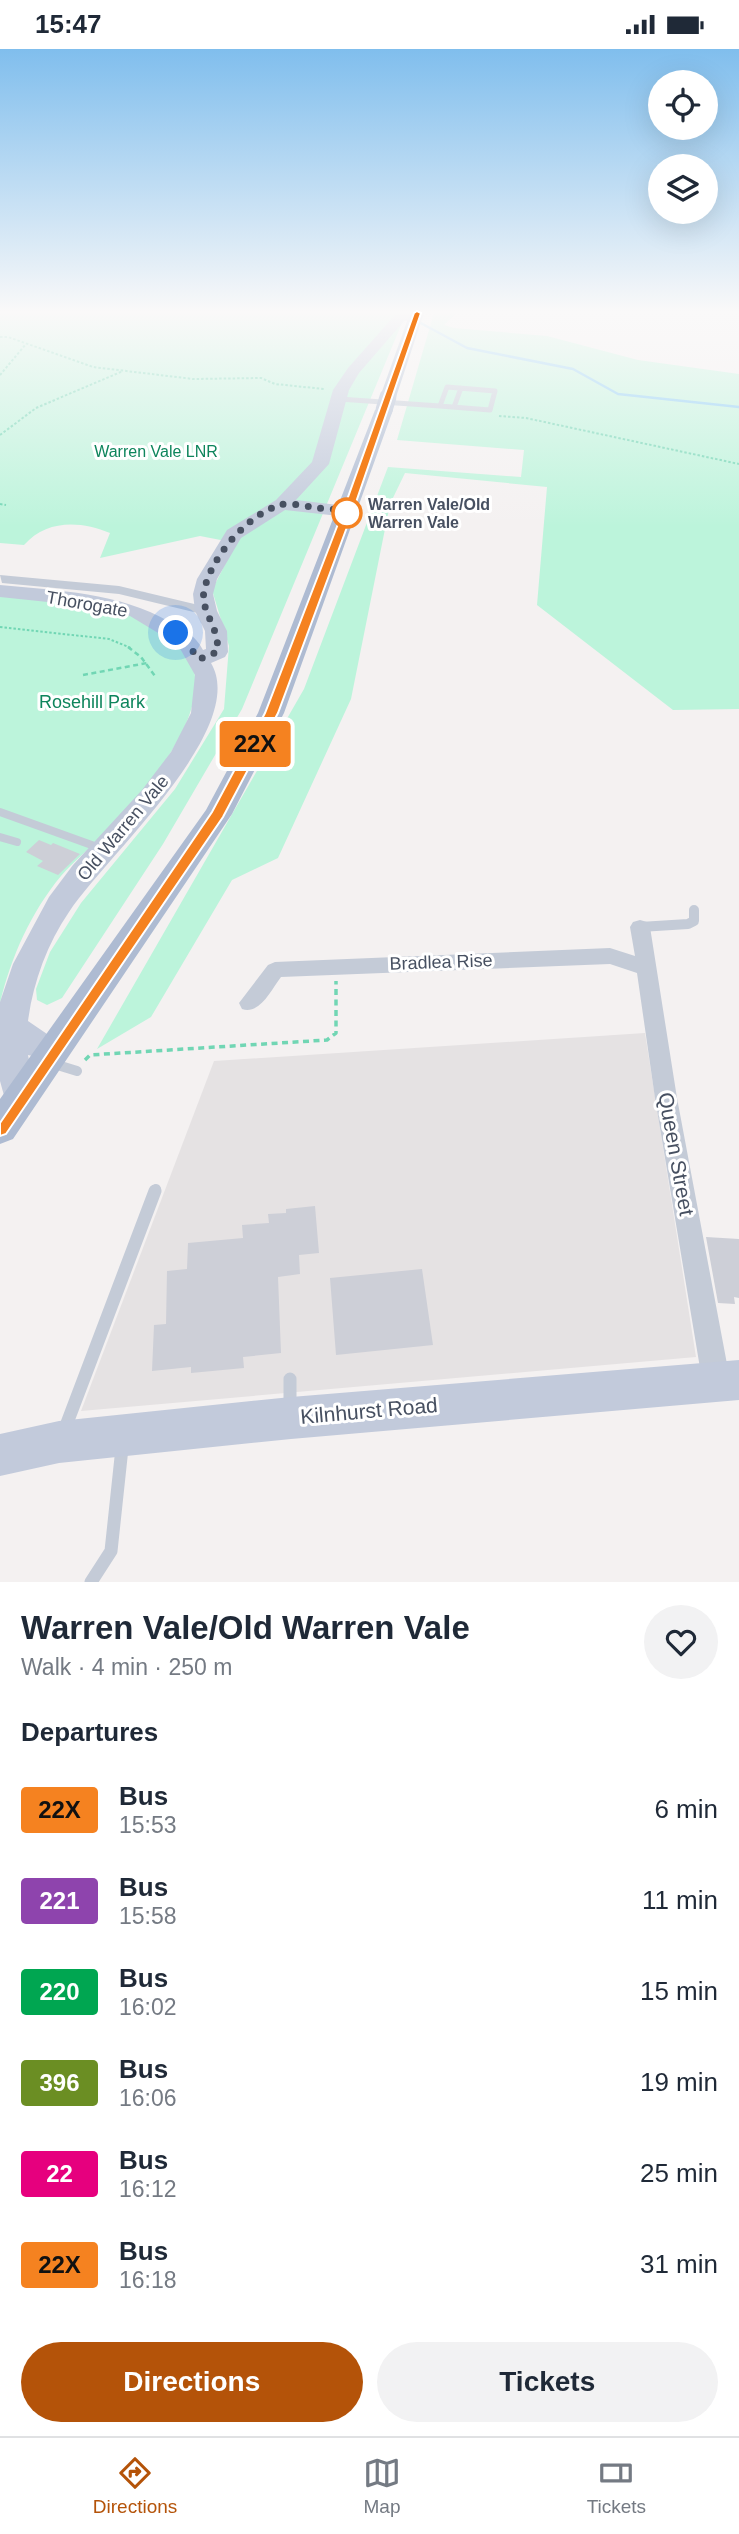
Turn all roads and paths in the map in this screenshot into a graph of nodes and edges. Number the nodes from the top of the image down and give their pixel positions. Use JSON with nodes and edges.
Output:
{"nodes":[{"id":1,"x":91,"y":385,"type":"edge"},
{"id":2,"x":278,"y":385,"type":"edge"},
{"id":3,"x":346,"y":385,"type":"edge"},
{"id":4,"x":392,"y":385,"type":"edge"},
{"id":5,"x":461,"y":388,"type":"junction"},
{"id":6,"x":340,"y":395,"type":"junction"},
{"id":7,"x":440,"y":406,"type":"junction"},
{"id":8,"x":454,"y":407,"type":"junction"},
{"id":9,"x":489,"y":415,"type":"dead end"},
{"id":10,"x":0,"y":435,"type":"edge"},
{"id":11,"x":739,"y":464,"type":"edge"},
{"id":12,"x":0,"y":504,"type":"edge"},
{"id":13,"x":282,"y":504,"type":"junction"},
{"id":14,"x":6,"y":505,"type":"dead end"},
{"id":15,"x":348,"y":511,"type":"junction"},
{"id":16,"x":1,"y":585,"type":"edge"},
{"id":17,"x":206,"y":611,"type":"junction"},
{"id":18,"x":0,"y":627,"type":"edge"},
{"id":19,"x":200,"y":659,"type":"junction"},
{"id":20,"x":147,"y":663,"type":"junction"},
{"id":21,"x":83,"y":675,"type":"dead end"},
{"id":22,"x":155,"y":677,"type":"dead end"},
{"id":23,"x":0,"y":812,"type":"edge"},
{"id":24,"x":0,"y":837,"type":"edge"},
{"id":25,"x":17,"y":842,"type":"dead end"},
{"id":26,"x":105,"y":850,"type":"junction"},
{"id":27,"x":694,"y":910,"type":"dead end"},
{"id":28,"x":640,"y":927,"type":"joint"},
{"id":29,"x":335,"y":966,"type":"junction"},
{"id":30,"x":646,"y":968,"type":"junction"},
{"id":31,"x":249,"y":1003,"type":"dead end"},
{"id":32,"x":11,"y":1027,"type":"junction"},
{"id":33,"x":59,"y":1060,"type":"junction"},
{"id":34,"x":20,"y":1100,"type":"junction"},
{"id":35,"x":0,"y":1128,"type":"edge"},
{"id":36,"x":156,"y":1189,"type":"dead end"},
{"id":37,"x":727,"y":1380,"type":"edge"},
{"id":38,"x":123,"y":1436,"type":"junction"},
{"id":39,"x":59,"y":1442,"type":"junction"},
{"id":40,"x":0,"y":1455,"type":"edge"},
{"id":41,"x":91,"y":1582,"type":"edge"}],
"edges":[{"from":1,"to":10,"type":"path"},
{"from":2,"to":6,"type":"path"},
{"from":3,"to":6,"type":"street"},
{"from":4,"to":15,"type":"main road"},
{"from":5,"to":7,"type":"lane"},
{"from":5,"to":8,"type":"lane"},
{"from":5,"to":8,"type":"lane"},
{"from":6,"to":7,"type":"lane"},
{"from":6,"to":13,"type":"street"},
{"from":7,"to":8,"type":"lane"},
{"from":9,"to":11,"type":"path"},
{"from":12,"to":14,"type":"path"},
{"from":13,"to":15,"type":"street"},
{"from":13,"to":17,"type":"street"},
{"from":15,"to":33,"type":"main road"},
{"from":16,"to":17,"type":"street"},
{"from":16,"to":19,"type":"street","name":"Thorogate"},
{"from":17,"to":19,"type":"street"},
{"from":18,"to":20,"type":"path"},
{"from":19,"to":26,"type":"street","name":"Old Warren Vale"},
{"from":20,"to":21,"type":"path"},
{"from":20,"to":22,"type":"path"},
{"from":23,"to":26,"type":"lane"},
{"from":24,"to":25,"type":"lane"},
{"from":26,"to":32,"type":"street","name":"Old Warren Vale"},
{"from":27,"to":28,"type":"lane"},
{"from":28,"to":30,"type":"street","name":"Queen Street"},
{"from":29,"to":30,"type":"street","name":"Bradlea Rise"},
{"from":29,"to":31,"type":"street","name":"Bradlea Rise"},
{"from":29,"to":33,"type":"path"},
{"from":30,"to":37,"type":"street","name":"Queen Street"},
{"from":32,"to":33,"type":"street"},
{"from":32,"to":34,"type":"street","name":"Old Warren Vale"},
{"from":33,"to":34,"type":"main road"},
{"from":34,"to":35,"type":"main road"},
{"from":36,"to":39,"type":"lane"},
{"from":37,"to":38,"type":"street","name":"Kilnhurst Road"},
{"from":38,"to":39,"type":"street","name":"Kilnhurst Road"},
{"from":38,"to":41,"type":"lane"},
{"from":39,"to":40,"type":"street","name":"Kilnhurst Road"}]}
